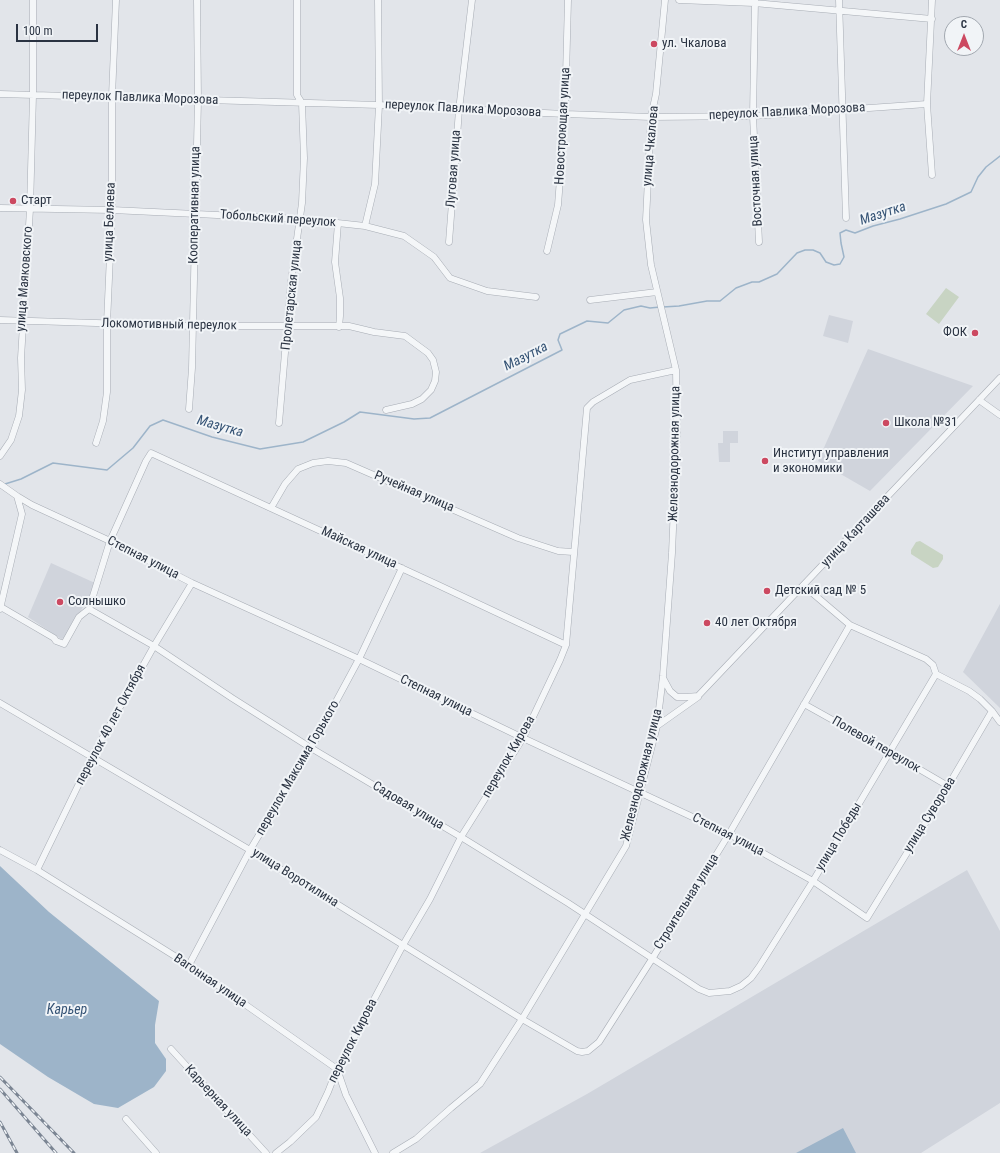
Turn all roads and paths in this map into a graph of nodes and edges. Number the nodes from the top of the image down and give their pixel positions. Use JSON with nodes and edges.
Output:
{"nodes":[{"id":1,"x":33,"y":0,"type":"edge"},
{"id":2,"x":116,"y":0,"type":"edge"},
{"id":3,"x":197,"y":0,"type":"edge"},
{"id":4,"x":296,"y":0,"type":"edge"},
{"id":5,"x":378,"y":0,"type":"edge"},
{"id":6,"x":472,"y":0,"type":"edge"},
{"id":7,"x":568,"y":0,"type":"edge"},
{"id":8,"x":665,"y":0,"type":"edge"},
{"id":9,"x":679,"y":0,"type":"edge"},
{"id":10,"x":839,"y":0,"type":"edge"},
{"id":11,"x":932,"y":0,"type":"edge"},
{"id":12,"x":755,"y":2,"type":"edge"},
{"id":13,"x":839,"y":11,"type":"junction"},
{"id":14,"x":932,"y":19,"type":"junction"},
{"id":15,"x":0,"y":94,"type":"edge"},
{"id":16,"x":33,"y":95,"type":"junction"},
{"id":17,"x":112,"y":96,"type":"junction"},
{"id":18,"x":198,"y":100,"type":"junction"},
{"id":19,"x":302,"y":103,"type":"junction"},
{"id":20,"x":927,"y":104,"type":"junction"},
{"id":21,"x":380,"y":105,"type":"junction"},
{"id":22,"x":459,"y":110,"type":"junction"},
{"id":23,"x":842,"y":111,"type":"junction"},
{"id":24,"x":565,"y":114,"type":"junction"},
{"id":25,"x":753,"y":116,"type":"junction"},
{"id":26,"x":651,"y":117,"type":"junction"},
{"id":27,"x":932,"y":175,"type":"dead end"},
{"id":28,"x":0,"y":208,"type":"edge"},
{"id":29,"x":30,"y":209,"type":"junction"},
{"id":30,"x":112,"y":210,"type":"junction"},
{"id":31,"x":196,"y":214,"type":"junction"},
{"id":32,"x":846,"y":218,"type":"dead end"},
{"id":33,"x":301,"y":219,"type":"junction"},
{"id":34,"x":338,"y":223,"type":"junction"},
{"id":35,"x":365,"y":226,"type":"junction"},
{"id":36,"x":449,"y":242,"type":"dead end"},
{"id":37,"x":759,"y":242,"type":"dead end"},
{"id":38,"x":547,"y":251,"type":"dead end"},
{"id":39,"x":657,"y":292,"type":"junction"},
{"id":40,"x":536,"y":297,"type":"dead end"},
{"id":41,"x":590,"y":300,"type":"dead end"},
{"id":42,"x":0,"y":320,"type":"edge"},
{"id":43,"x":23,"y":320,"type":"junction"},
{"id":44,"x":106,"y":323,"type":"junction"},
{"id":45,"x":192,"y":326,"type":"junction"},
{"id":46,"x":288,"y":327,"type":"junction"},
{"id":47,"x":339,"y":327,"type":"junction"},
{"id":48,"x":676,"y":370,"type":"junction"},
{"id":49,"x":1000,"y":378,"type":"edge"},
{"id":50,"x":979,"y":400,"type":"junction"},
{"id":51,"x":189,"y":409,"type":"dead end"},
{"id":52,"x":386,"y":410,"type":"dead end"},
{"id":53,"x":1000,"y":415,"type":"edge"},
{"id":54,"x":279,"y":423,"type":"dead end"},
{"id":55,"x":96,"y":444,"type":"dead end"},
{"id":56,"x":0,"y":456,"type":"edge"},
{"id":57,"x":0,"y":484,"type":"edge"},
{"id":58,"x":17,"y":496,"type":"junction"},
{"id":59,"x":271,"y":508,"type":"junction"},
{"id":60,"x":110,"y":541,"type":"junction"},
{"id":61,"x":573,"y":552,"type":"junction"},
{"id":62,"x":402,"y":568,"type":"junction"},
{"id":63,"x":192,"y":583,"type":"junction"},
{"id":64,"x":804,"y":586,"type":"junction"},
{"id":65,"x":0,"y":608,"type":"edge"},
{"id":66,"x":89,"y":609,"type":"junction"},
{"id":67,"x":850,"y":625,"type":"junction"},
{"id":68,"x":566,"y":645,"type":"junction"},
{"id":69,"x":154,"y":646,"type":"junction"},
{"id":70,"x":359,"y":658,"type":"junction"},
{"id":71,"x":936,"y":674,"type":"junction"},
{"id":72,"x":663,"y":676,"type":"junction"},
{"id":73,"x":698,"y":696,"type":"junction"},
{"id":74,"x":0,"y":703,"type":"edge"},
{"id":75,"x":804,"y":704,"type":"junction"},
{"id":76,"x":992,"y":711,"type":"junction"},
{"id":77,"x":1000,"y":722,"type":"edge"},
{"id":78,"x":657,"y":726,"type":"junction"},
{"id":79,"x":523,"y":738,"type":"junction"},
{"id":80,"x":311,"y":748,"type":"junction"},
{"id":81,"x":890,"y":752,"type":"junction"},
{"id":82,"x":92,"y":757,"type":"junction"},
{"id":83,"x":948,"y":786,"type":"junction"},
{"id":84,"x":640,"y":792,"type":"junction"},
{"id":85,"x":729,"y":834,"type":"junction"},
{"id":86,"x":461,"y":837,"type":"junction"},
{"id":87,"x":0,"y":850,"type":"edge"},
{"id":88,"x":250,"y":850,"type":"junction"},
{"id":89,"x":37,"y":870,"type":"junction"},
{"id":90,"x":813,"y":881,"type":"junction"},
{"id":91,"x":584,"y":914,"type":"junction"},
{"id":92,"x":867,"y":918,"type":"joint"},
{"id":93,"x":403,"y":945,"type":"junction"},
{"id":94,"x":652,"y":959,"type":"junction"},
{"id":95,"x":189,"y":965,"type":"junction"},
{"id":96,"x":730,"y":990,"type":"joint"},
{"id":97,"x":522,"y":1019,"type":"junction"},
{"id":98,"x":171,"y":1049,"type":"dead end"},
{"id":99,"x":588,"y":1051,"type":"joint"},
{"id":100,"x":337,"y":1069,"type":"junction"},
{"id":101,"x":126,"y":1118,"type":"dead end"},
{"id":102,"x":156,"y":1153,"type":"edge"},
{"id":103,"x":266,"y":1153,"type":"edge"},
{"id":104,"x":276,"y":1153,"type":"edge"},
{"id":105,"x":375,"y":1153,"type":"edge"},
{"id":106,"x":393,"y":1153,"type":"edge"}],
"edges":[{"from":1,"to":16,"type":"street","name":"улица Маяковского"},
{"from":2,"to":17,"type":"street","name":"улица Беляева"},
{"from":3,"to":18,"type":"street","name":"Кооперативная улица"},
{"from":4,"to":19,"type":"street","name":"Пролетарская улица"},
{"from":5,"to":21,"type":"street"},
{"from":6,"to":22,"type":"street","name":"Луговая улица"},
{"from":7,"to":24,"type":"street","name":"Новостроющая улица"},
{"from":8,"to":26,"type":"street","name":"улица Чкалова"},
{"from":9,"to":12,"type":"street"},
{"from":10,"to":13,"type":"street"},
{"from":11,"to":14,"type":"street"},
{"from":12,"to":13,"type":"street"},
{"from":12,"to":25,"type":"street","name":"Восточная улица"},
{"from":13,"to":14,"type":"street"},
{"from":13,"to":23,"type":"street"},
{"from":14,"to":20,"type":"street"},
{"from":15,"to":16,"type":"street","name":"переулок Павлика Морозова"},
{"from":16,"to":17,"type":"street","name":"переулок Павлика Морозова"},
{"from":16,"to":29,"type":"street","name":"улица Маяковского"},
{"from":17,"to":18,"type":"street","name":"переулок Павлика Морозова"},
{"from":17,"to":30,"type":"street","name":"улица Беляева"},
{"from":18,"to":19,"type":"street","name":"переулок Павлика Морозова"},
{"from":18,"to":31,"type":"street","name":"Кооперативная улица"},
{"from":19,"to":21,"type":"street","name":"переулок Павлика Морозова"},
{"from":19,"to":33,"type":"street","name":"Пролетарская улица"},
{"from":20,"to":23,"type":"street","name":"переулок Павлика Морозова"},
{"from":20,"to":27,"type":"street"},
{"from":21,"to":22,"type":"street","name":"переулок Павлика Морозова"},
{"from":21,"to":35,"type":"street"},
{"from":22,"to":24,"type":"street","name":"переулок Павлика Морозова"},
{"from":22,"to":36,"type":"street","name":"Луговая улица"},
{"from":23,"to":25,"type":"street","name":"переулок Павлика Морозова"},
{"from":23,"to":32,"type":"street"},
{"from":24,"to":26,"type":"street","name":"переулок Павлика Морозова"},
{"from":24,"to":38,"type":"street","name":"Новостроющая улица"},
{"from":25,"to":26,"type":"street","name":"переулок Павлика Морозова"},
{"from":25,"to":37,"type":"street","name":"Восточная улица"},
{"from":26,"to":39,"type":"street","name":"улица Чкалова"},
{"from":28,"to":29,"type":"street","name":"Тобольский переулок"},
{"from":29,"to":30,"type":"street","name":"Тобольский переулок"},
{"from":29,"to":43,"type":"street","name":"улица Маяковского"},
{"from":30,"to":31,"type":"street","name":"Тобольский переулок"},
{"from":30,"to":44,"type":"street","name":"улица Беляева"},
{"from":31,"to":33,"type":"street","name":"Тобольский переулок"},
{"from":31,"to":45,"type":"street","name":"Кооперативная улица"},
{"from":33,"to":34,"type":"street","name":"Тобольский переулок"},
{"from":33,"to":46,"type":"street","name":"Пролетарская улица"},
{"from":34,"to":35,"type":"street","name":"Тобольский переулок"},
{"from":34,"to":47,"type":"street"},
{"from":35,"to":40,"type":"street","name":"Тобольский переулок"},
{"from":39,"to":41,"type":"street"},
{"from":39,"to":48,"type":"street","name":"Железнодорожная улица"},
{"from":42,"to":43,"type":"street","name":"Локомотивный переулок"},
{"from":43,"to":44,"type":"street","name":"Локомотивный переулок"},
{"from":43,"to":56,"type":"street","name":"улица Маяковского"},
{"from":44,"to":45,"type":"street","name":"Локомотивный переулок"},
{"from":44,"to":55,"type":"street","name":"улица Беляева"},
{"from":45,"to":46,"type":"street","name":"Локомотивный переулок"},
{"from":45,"to":51,"type":"street","name":"Кооперативная улица"},
{"from":46,"to":47,"type":"street","name":"Локомотивный переулок"},
{"from":46,"to":54,"type":"street","name":"Пролетарская улица"},
{"from":47,"to":52,"type":"street","name":"Локомотивный переулок"},
{"from":48,"to":61,"type":"street","name":"переулок Кирова"},
{"from":48,"to":72,"type":"street","name":"Железнодорожная улица"},
{"from":49,"to":50,"type":"street","name":"улица Карташева"},
{"from":50,"to":53,"type":"street"},
{"from":50,"to":64,"type":"street","name":"улица Карташева"},
{"from":57,"to":58,"type":"street","name":"Степная улица"},
{"from":58,"to":60,"type":"street","name":"Степная улица"},
{"from":58,"to":65,"type":"street"},
{"from":59,"to":60,"type":"street","name":"Майская улица"},
{"from":59,"to":61,"type":"street","name":"Ручейная улица"},
{"from":59,"to":62,"type":"street","name":"Майская улица"},
{"from":60,"to":63,"type":"street","name":"Степная улица"},
{"from":60,"to":66,"type":"street"},
{"from":61,"to":68,"type":"street","name":"переулок Кирова"},
{"from":62,"to":68,"type":"street","name":"Майская улица"},
{"from":62,"to":70,"type":"street","name":"переулок Максима Горького"},
{"from":63,"to":69,"type":"street","name":"переулок 40 лет Октября"},
{"from":63,"to":70,"type":"street","name":"Степная улица"},
{"from":64,"to":67,"type":"street"},
{"from":64,"to":73,"type":"street","name":"улица Карташева"},
{"from":65,"to":66,"type":"street"},
{"from":66,"to":69,"type":"street","name":"Садовая улица"},
{"from":67,"to":71,"type":"street"},
{"from":67,"to":75,"type":"street","name":"Строительная улица"},
{"from":68,"to":79,"type":"street","name":"переулок Кирова"},
{"from":69,"to":80,"type":"street","name":"Садовая улица"},
{"from":69,"to":82,"type":"street","name":"переулок 40 лет Октября"},
{"from":70,"to":79,"type":"street","name":"Степная улица"},
{"from":70,"to":80,"type":"street","name":"переулок Максима Горького"},
{"from":71,"to":76,"type":"street"},
{"from":71,"to":81,"type":"street","name":"улица Победы"},
{"from":72,"to":73,"type":"street"},
{"from":72,"to":78,"type":"street","name":"Железнодорожная улица"},
{"from":73,"to":78,"type":"street","name":"улица Карташева"},
{"from":74,"to":82,"type":"street","name":"улица Воротилина"},
{"from":75,"to":81,"type":"street","name":"Полевой переулок"},
{"from":75,"to":85,"type":"street","name":"Строительная улица"},
{"from":76,"to":77,"type":"street"},
{"from":76,"to":83,"type":"street","name":"улица Суворова"},
{"from":78,"to":84,"type":"street","name":"Железнодорожная улица"},
{"from":79,"to":84,"type":"street","name":"Степная улица"},
{"from":79,"to":86,"type":"street","name":"переулок Кирова"},
{"from":80,"to":86,"type":"street","name":"Садовая улица"},
{"from":80,"to":88,"type":"street","name":"переулок Максима Горького"},
{"from":81,"to":83,"type":"street","name":"Полевой переулок"},
{"from":81,"to":90,"type":"street","name":"улица Победы"},
{"from":82,"to":88,"type":"street","name":"улица Воротилина"},
{"from":82,"to":89,"type":"street","name":"переулок 40 лет Октября"},
{"from":83,"to":92,"type":"street","name":"улица Суворова"},
{"from":84,"to":85,"type":"street","name":"Степная улица"},
{"from":84,"to":91,"type":"street","name":"Железнодорожная улица"},
{"from":85,"to":90,"type":"street","name":"Степная улица"},
{"from":85,"to":94,"type":"street","name":"Строительная улица"},
{"from":86,"to":91,"type":"street","name":"Садовая улица"},
{"from":86,"to":93,"type":"street","name":"переулок Кирова"},
{"from":87,"to":89,"type":"street","name":"Вагонная улица"},
{"from":88,"to":93,"type":"street","name":"улица Воротилина"},
{"from":88,"to":95,"type":"street","name":"переулок Максима Горького"},
{"from":89,"to":95,"type":"street","name":"Вагонная улица"},
{"from":90,"to":92,"type":"street","name":"Степная улица"},
{"from":90,"to":96,"type":"street","name":"улица Победы"},
{"from":91,"to":94,"type":"street","name":"Садовая улица"},
{"from":91,"to":97,"type":"street","name":"Железнодорожная улица"},
{"from":93,"to":97,"type":"street","name":"улица Воротилина"},
{"from":93,"to":100,"type":"street","name":"переулок Кирова"},
{"from":94,"to":96,"type":"street","name":"Садовая улица"},
{"from":94,"to":99,"type":"street","name":"Строительная улица"},
{"from":95,"to":100,"type":"street","name":"Вагонная улица"},
{"from":97,"to":99,"type":"street","name":"улица Воротилина"},
{"from":97,"to":106,"type":"street","name":"Железнодорожная улица"},
{"from":98,"to":103,"type":"street","name":"Карьерная улица"},
{"from":100,"to":104,"type":"street","name":"переулок Кирова"},
{"from":100,"to":105,"type":"street"},
{"from":101,"to":102,"type":"street"}]}
